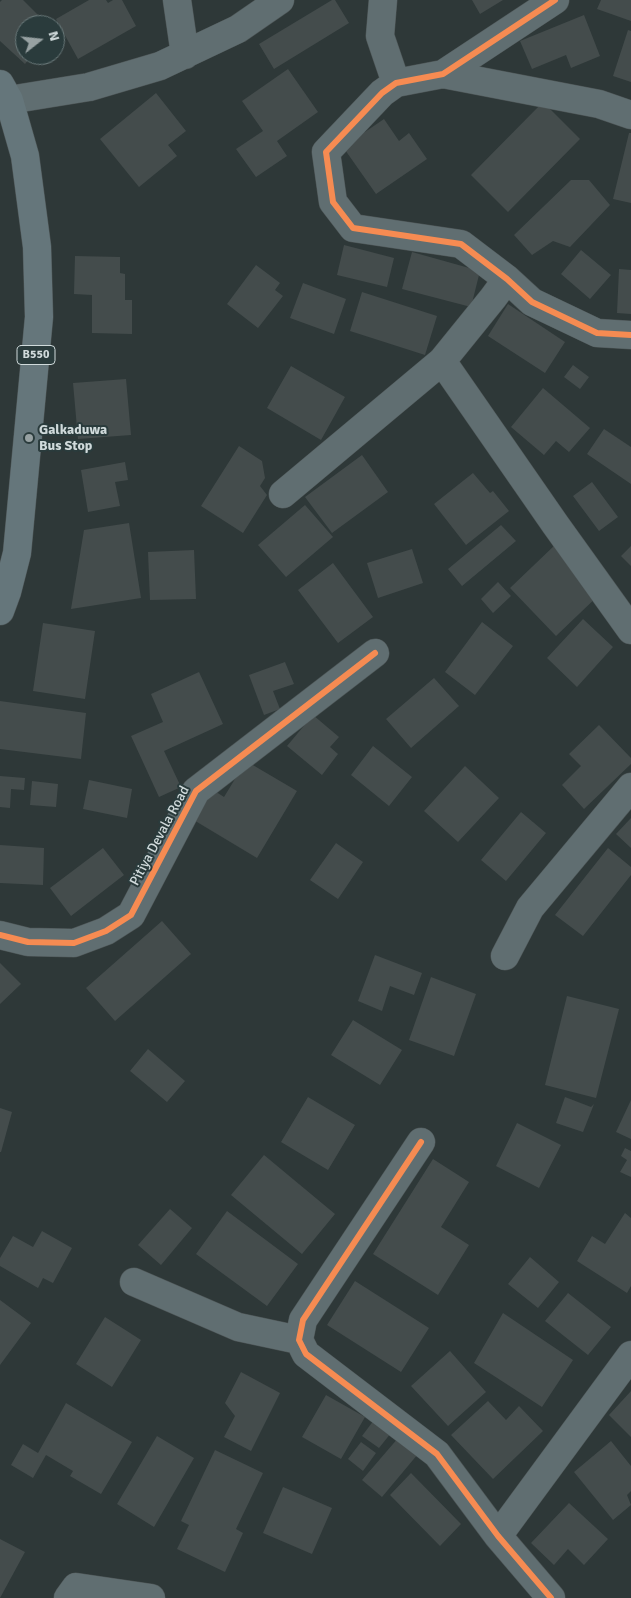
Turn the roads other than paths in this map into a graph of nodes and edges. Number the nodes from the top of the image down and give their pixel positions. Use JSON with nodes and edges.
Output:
{"nodes":[{"id":1,"x":177,"y":0,"type":"edge"},
{"id":2,"x":280,"y":0,"type":"edge"},
{"id":3,"x":383,"y":0,"type":"edge"},
{"id":4,"x":555,"y":0,"type":"edge"},
{"id":5,"x":185,"y":55,"type":"junction"},
{"id":6,"x":443,"y":74,"type":"junction"},
{"id":7,"x":396,"y":84,"type":"junction"},
{"id":8,"x":3,"y":96,"type":"edge"},
{"id":9,"x":631,"y":115,"type":"edge"},
{"id":10,"x":507,"y":279,"type":"junction"},
{"id":11,"x":631,"y":335,"type":"edge"},
{"id":12,"x":442,"y":361,"type":"junction"},
{"id":13,"x":283,"y":494,"type":"dead end"},
{"id":14,"x":0,"y":610,"type":"edge"},
{"id":15,"x":631,"y":630,"type":"edge"},
{"id":16,"x":375,"y":654,"type":"dead end"},
{"id":17,"x":631,"y":787,"type":"edge"},
{"id":18,"x":0,"y":935,"type":"edge"},
{"id":19,"x":505,"y":956,"type":"dead end"},
{"id":20,"x":421,"y":1142,"type":"dead end"},
{"id":21,"x":134,"y":1282,"type":"dead end"},
{"id":22,"x":299,"y":1340,"type":"junction"},
{"id":23,"x":631,"y":1355,"type":"edge"},
{"id":24,"x":498,"y":1536,"type":"junction"},
{"id":25,"x":68,"y":1598,"type":"edge"},
{"id":26,"x":151,"y":1598,"type":"edge"},
{"id":27,"x":551,"y":1598,"type":"edge"}],
"edges":[{"from":1,"to":5,"type":"street"},
{"from":2,"to":5,"type":"street"},
{"from":3,"to":7,"type":"street"},
{"from":4,"to":6,"type":"street"},
{"from":5,"to":8,"type":"street"},
{"from":6,"to":7,"type":"street"},
{"from":6,"to":9,"type":"street"},
{"from":7,"to":10,"type":"street"},
{"from":8,"to":14,"type":"main road","number":"B550"},
{"from":10,"to":11,"type":"street"},
{"from":10,"to":12,"type":"street"},
{"from":12,"to":13,"type":"street"},
{"from":12,"to":15,"type":"street"},
{"from":16,"to":18,"type":"street","name":"Pitiya Devala Road"},
{"from":17,"to":19,"type":"street"},
{"from":20,"to":22,"type":"street"},
{"from":21,"to":22,"type":"street"},
{"from":22,"to":24,"type":"street"},
{"from":23,"to":24,"type":"street"},
{"from":24,"to":27,"type":"street"},
{"from":25,"to":26,"type":"street"}]}
